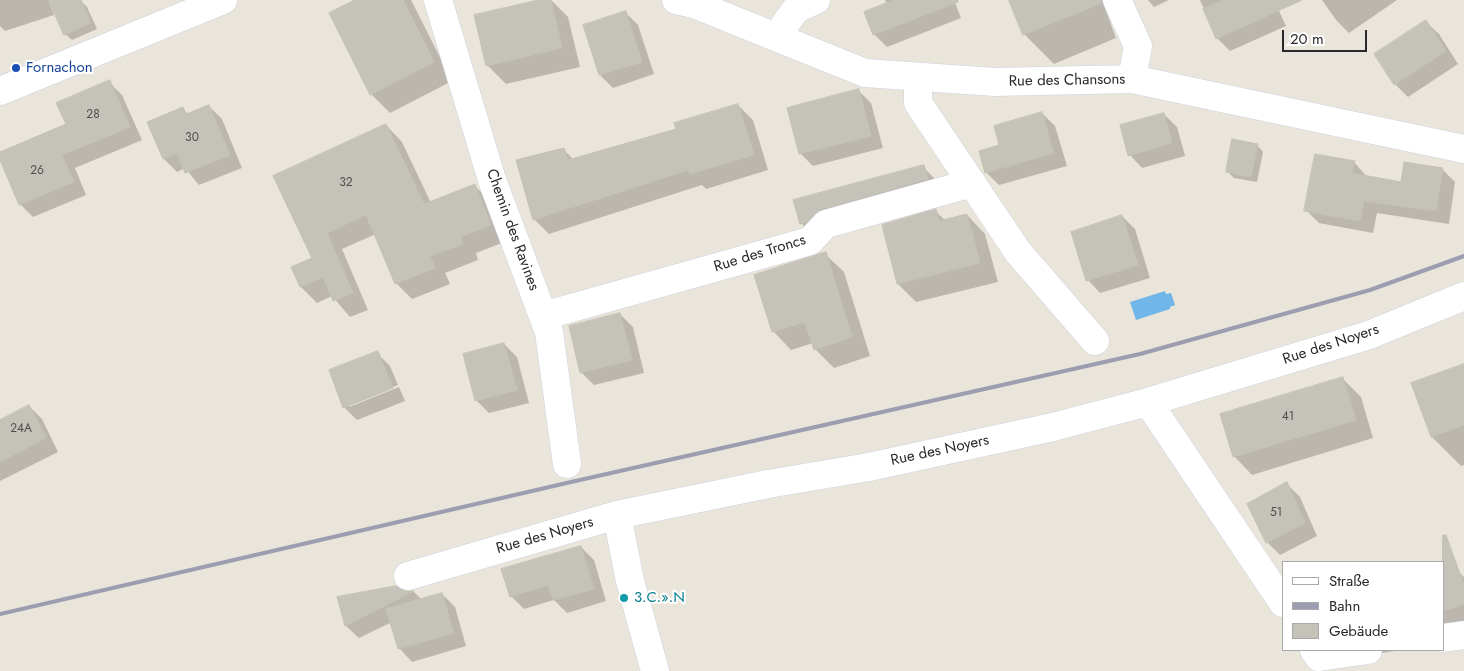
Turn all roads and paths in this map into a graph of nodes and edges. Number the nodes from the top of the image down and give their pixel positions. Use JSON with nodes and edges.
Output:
{"nodes":[{"id":1,"x":224,"y":0,"type":"edge"},
{"id":2,"x":438,"y":0,"type":"edge"},
{"id":3,"x":676,"y":0,"type":"edge"},
{"id":4,"x":816,"y":0,"type":"edge"},
{"id":5,"x":1117,"y":0,"type":"edge"},
{"id":6,"x":776,"y":37,"type":"junction"},
{"id":7,"x":918,"y":78,"type":"junction"},
{"id":8,"x":1132,"y":79,"type":"junction"},
{"id":9,"x":0,"y":91,"type":"edge"},
{"id":10,"x":1464,"y":149,"type":"edge"},
{"id":11,"x":972,"y":183,"type":"junction"},
{"id":12,"x":1464,"y":296,"type":"edge"},
{"id":13,"x":542,"y":316,"type":"junction"},
{"id":14,"x":1095,"y":341,"type":"dead end"},
{"id":15,"x":1148,"y":402,"type":"junction"},
{"id":16,"x":567,"y":464,"type":"dead end"},
{"id":17,"x":617,"y":515,"type":"junction"},
{"id":18,"x":408,"y":576,"type":"dead end"},
{"id":19,"x":1282,"y":602,"type":"edge"},
{"id":20,"x":1464,"y":635,"type":"edge"},
{"id":21,"x":1444,"y":638,"type":"edge"},
{"id":22,"x":1315,"y":651,"type":"edge"},
{"id":23,"x":1362,"y":651,"type":"edge"},
{"id":24,"x":655,"y":671,"type":"edge"}],
"edges":[{"from":1,"to":9,"type":"street"},
{"from":2,"to":13,"type":"street","name":"Chemin des Ravines"},
{"from":3,"to":6,"type":"street","name":"Rue des Chansons"},
{"from":4,"to":6,"type":"street"},
{"from":5,"to":8,"type":"street"},
{"from":6,"to":7,"type":"street","name":"Rue des Chansons"},
{"from":7,"to":8,"type":"street","name":"Rue des Chansons"},
{"from":7,"to":11,"type":"street"},
{"from":8,"to":10,"type":"street","name":"Rue des Chansons"},
{"from":11,"to":13,"type":"street","name":"Rue des Troncs"},
{"from":11,"to":14,"type":"street"},
{"from":12,"to":15,"type":"street","name":"Rue des Noyers"},
{"from":13,"to":16,"type":"street","name":"Chemin des Ravines"},
{"from":15,"to":17,"type":"street","name":"Rue des Noyers"},
{"from":15,"to":19,"type":"street"},
{"from":17,"to":18,"type":"street","name":"Rue des Noyers"},
{"from":17,"to":24,"type":"street"},
{"from":20,"to":21,"type":"street"},
{"from":22,"to":23,"type":"street"}]}
